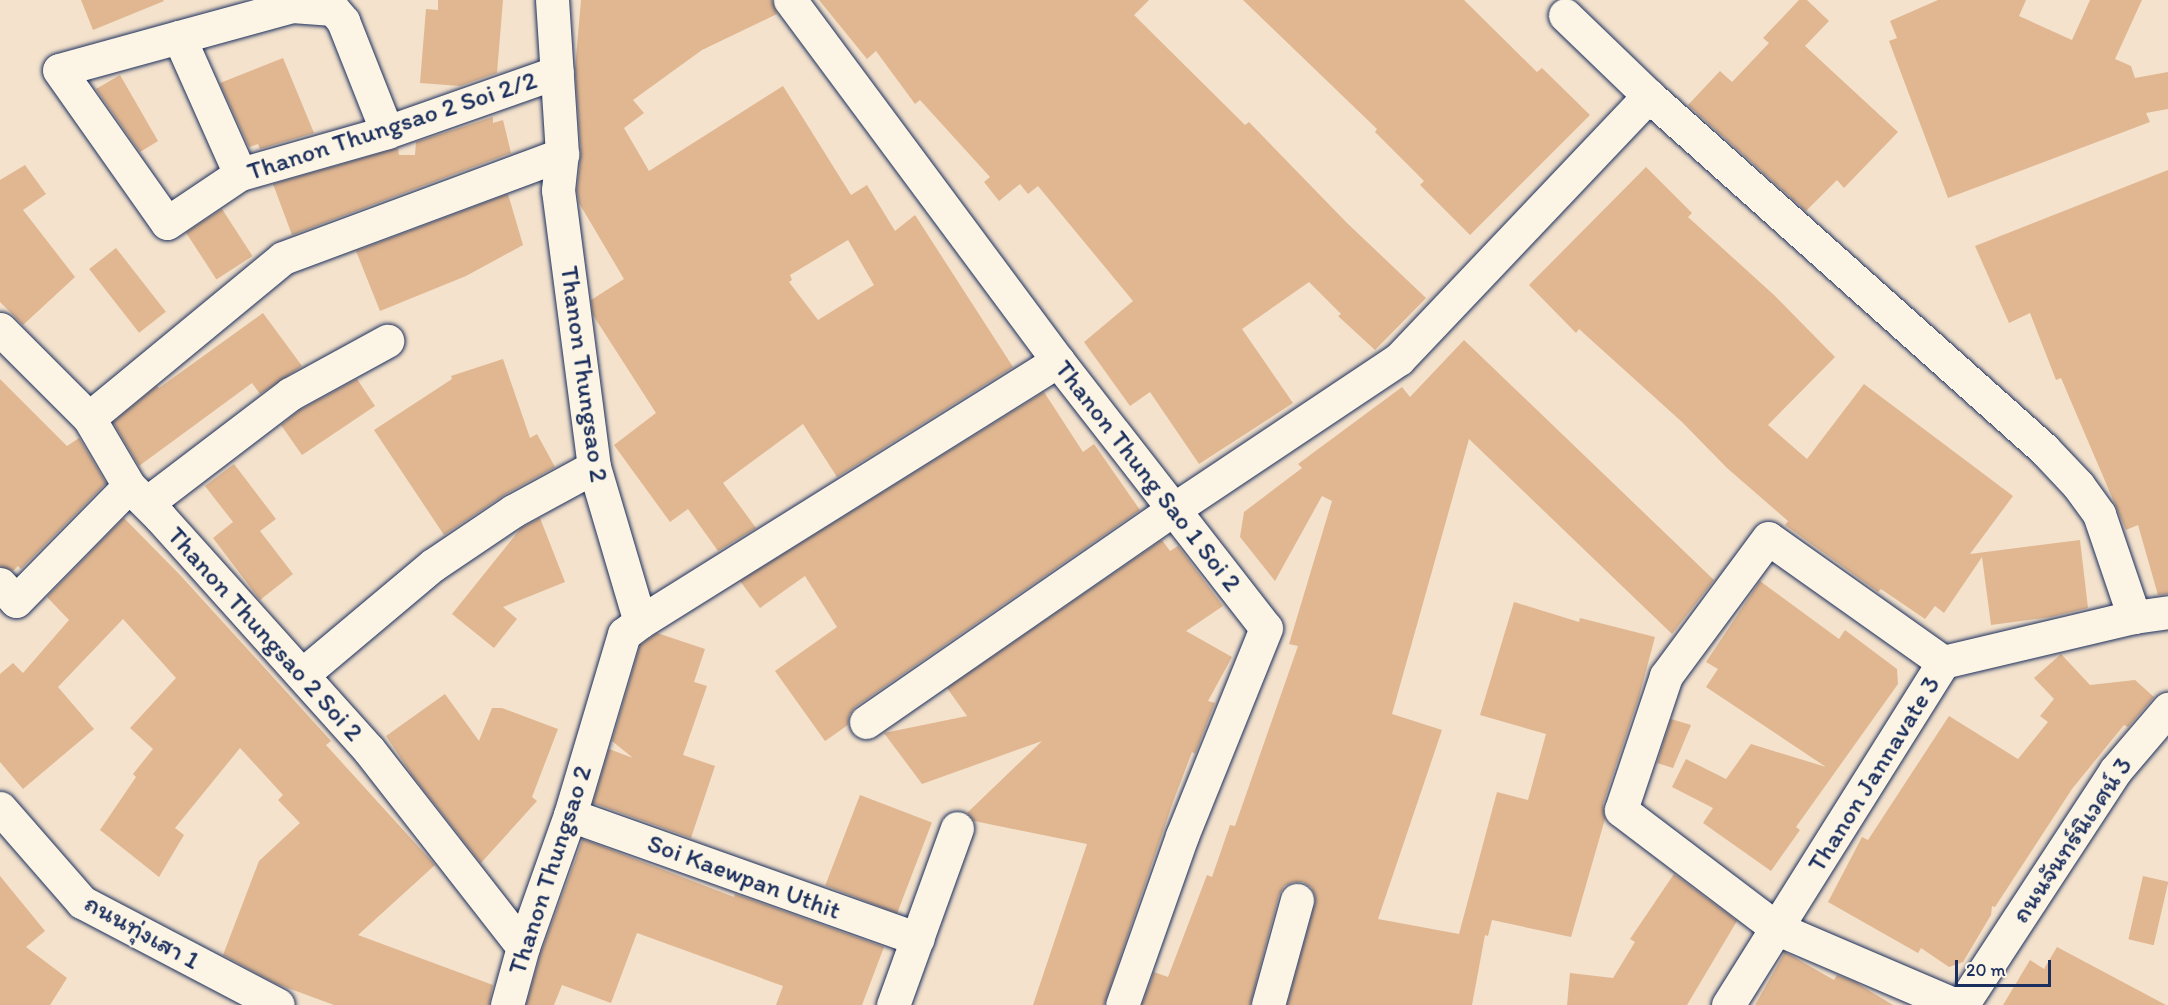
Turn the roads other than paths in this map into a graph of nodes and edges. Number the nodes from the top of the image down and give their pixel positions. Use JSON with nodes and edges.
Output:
{"nodes":[{"id":1,"x":552,"y":0,"type":"edge"},
{"id":2,"x":790,"y":0,"type":"edge"},
{"id":3,"x":1565,"y":15,"type":"dead end"},
{"id":4,"x":179,"y":37,"type":"junction"},
{"id":5,"x":557,"y":72,"type":"junction"},
{"id":6,"x":1649,"y":96,"type":"junction"},
{"id":7,"x":387,"y":132,"type":"junction"},
{"id":8,"x":562,"y":154,"type":"junction"},
{"id":9,"x":240,"y":174,"type":"junction"},
{"id":10,"x":0,"y":329,"type":"edge"},
{"id":11,"x":387,"y":341,"type":"dead end"},
{"id":12,"x":1058,"y":360,"type":"junction"},
{"id":13,"x":89,"y":418,"type":"junction"},
{"id":14,"x":594,"y":467,"type":"junction"},
{"id":15,"x":138,"y":495,"type":"junction"},
{"id":16,"x":1174,"y":509,"type":"junction"},
{"id":17,"x":0,"y":584,"type":"edge"},
{"id":18,"x":2168,"y":612,"type":"edge"},
{"id":19,"x":2134,"y":617,"type":"junction"},
{"id":20,"x":640,"y":622,"type":"junction"},
{"id":21,"x":1943,"y":662,"type":"junction"},
{"id":22,"x":303,"y":674,"type":"junction"},
{"id":23,"x":2168,"y":710,"type":"edge"},
{"id":24,"x":866,"y":722,"type":"dead end"},
{"id":25,"x":0,"y":808,"type":"edge"},
{"id":26,"x":570,"y":815,"type":"junction"},
{"id":27,"x":957,"y":828,"type":"dead end"},
{"id":28,"x":1297,"y":900,"type":"dead end"},
{"id":29,"x":1778,"y":929,"type":"junction"},
{"id":30,"x":918,"y":939,"type":"junction"},
{"id":31,"x":523,"y":947,"type":"junction"},
{"id":32,"x":278,"y":1005,"type":"edge"},
{"id":33,"x":507,"y":1005,"type":"edge"},
{"id":34,"x":893,"y":1005,"type":"edge"},
{"id":35,"x":1122,"y":1005,"type":"edge"},
{"id":36,"x":1268,"y":1005,"type":"edge"},
{"id":37,"x":1728,"y":1005,"type":"edge"},
{"id":38,"x":1954,"y":1005,"type":"edge"},
{"id":39,"x":1962,"y":1005,"type":"edge"}],
"edges":[{"from":1,"to":5,"type":"street","name":"Thanon Thungsao 2"},
{"from":2,"to":12,"type":"street","name":"Thanon Thung Sao 1 Soi 2"},
{"from":3,"to":6,"type":"street"},
{"from":4,"to":7,"type":"street"},
{"from":4,"to":9,"type":"street"},
{"from":4,"to":9,"type":"street","name":"Thanon Thungsao 2 Soi 2/2"},
{"from":5,"to":7,"type":"street","name":"Thanon Thungsao 2 Soi 2/2"},
{"from":5,"to":8,"type":"street","name":"Thanon Thungsao 2"},
{"from":6,"to":16,"type":"street"},
{"from":6,"to":19,"type":"street"},
{"from":7,"to":9,"type":"street","name":"Thanon Thungsao 2 Soi 2/2"},
{"from":8,"to":13,"type":"street"},
{"from":8,"to":14,"type":"street","name":"Thanon Thungsao 2"},
{"from":10,"to":13,"type":"street","name":"Thanon Thungsao 2 Soi 2"},
{"from":11,"to":15,"type":"street"},
{"from":12,"to":16,"type":"street","name":"Thanon Thung Sao 1 Soi 2"},
{"from":12,"to":20,"type":"street"},
{"from":13,"to":15,"type":"street","name":"Thanon Thungsao 2 Soi 2"},
{"from":14,"to":20,"type":"street","name":"Thanon Thungsao 2"},
{"from":14,"to":22,"type":"street"},
{"from":15,"to":17,"type":"street"},
{"from":15,"to":22,"type":"street","name":"Thanon Thungsao 2 Soi 2"},
{"from":16,"to":24,"type":"street"},
{"from":16,"to":35,"type":"street","name":"Thanon Thung Sao 1 Soi 2"},
{"from":18,"to":19,"type":"street","name":"Thanon Jannavate 3"},
{"from":19,"to":21,"type":"street","name":"Thanon Jannavate 3"},
{"from":20,"to":26,"type":"street","name":"Thanon Thungsao 2"},
{"from":21,"to":29,"type":"street","name":"Thanon Jannavate 3"},
{"from":21,"to":29,"type":"street"},
{"from":22,"to":31,"type":"street","name":"Thanon Thungsao 2 Soi 2"},
{"from":23,"to":39,"type":"street","name":"ถนนจันทร์นิเวศน์ 3"},
{"from":25,"to":32,"type":"street","name":"ถนนทุ่งเสา 1"},
{"from":26,"to":30,"type":"street","name":"Soi Kaewpan Uthit"},
{"from":26,"to":31,"type":"street","name":"Thanon Thungsao 2"},
{"from":27,"to":30,"type":"street"},
{"from":28,"to":36,"type":"street"},
{"from":29,"to":37,"type":"street","name":"Thanon Jannavate 3"},
{"from":29,"to":38,"type":"street"},
{"from":30,"to":34,"type":"street"},
{"from":31,"to":33,"type":"street","name":"Thanon Thungsao 2"}]}
